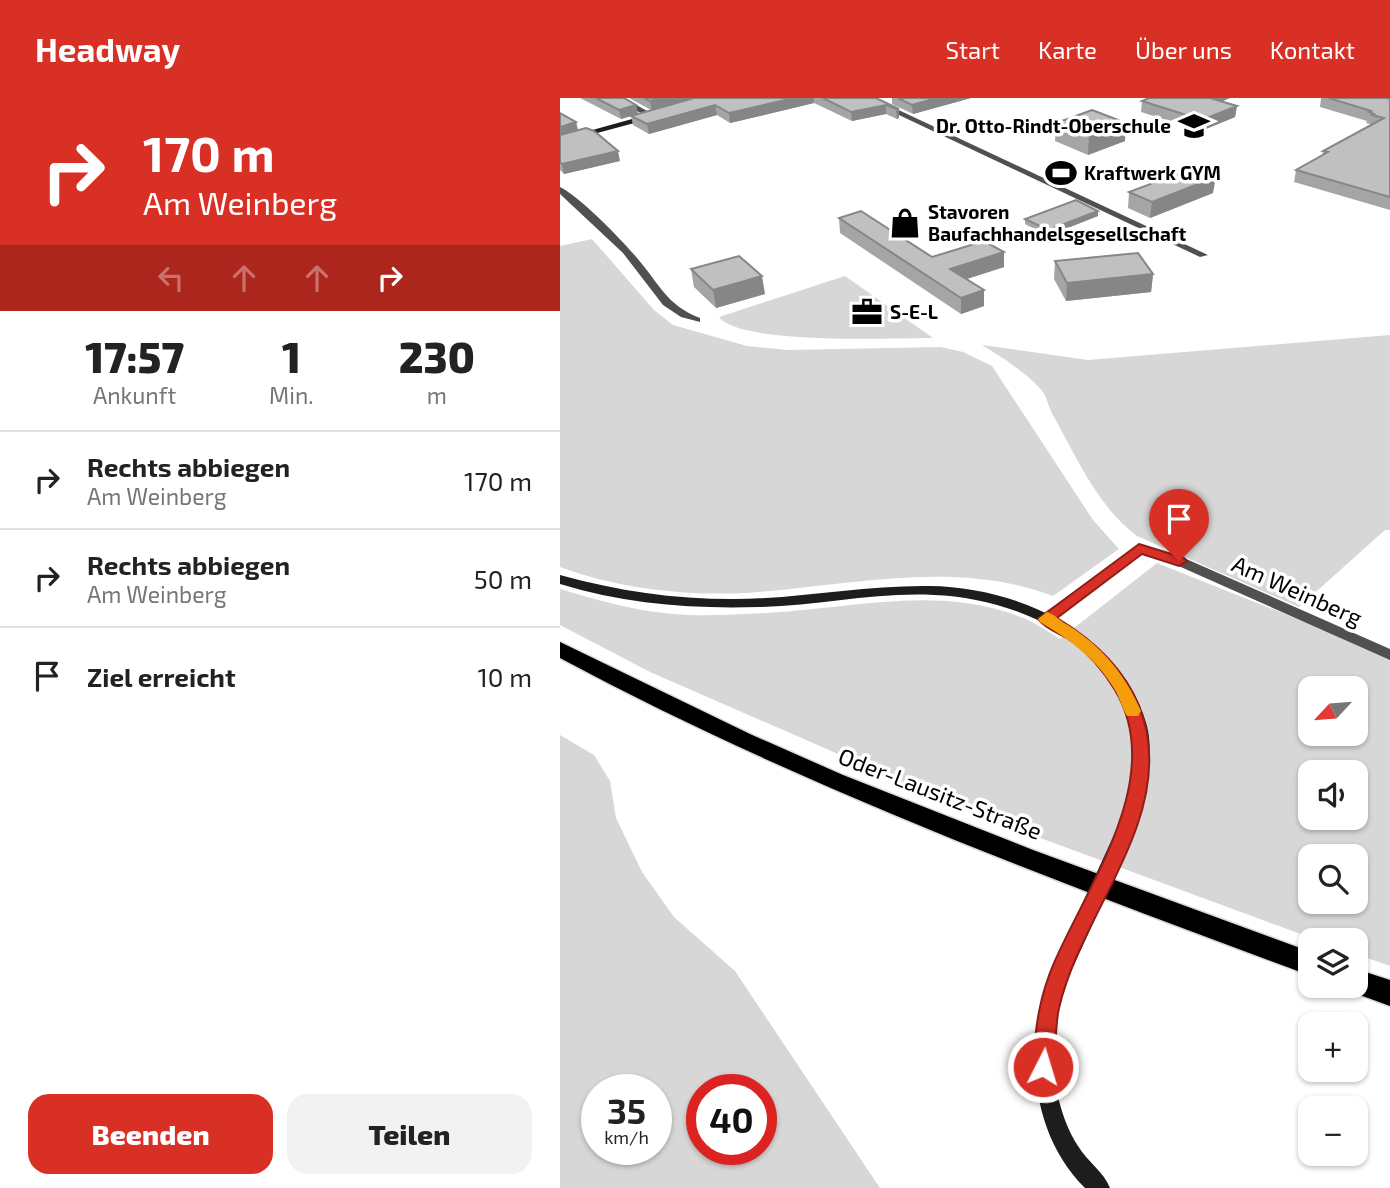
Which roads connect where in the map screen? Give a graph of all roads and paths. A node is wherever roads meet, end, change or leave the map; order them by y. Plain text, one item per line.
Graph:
1 (619, 98) edge
2 (867, 98) edge
3 (889, 101) edge
4 (879, 103) junction
5 (664, 112) edge
6 (652, 116) junction
7 (560, 142) edge
8 (560, 189) edge
9 (1203, 255) dead end
10 (696, 320) dead end
11 (560, 579) edge
12 (1045, 619) junction
13 (560, 649) edge
14 (1390, 655) edge
15 (1298, 959) edge
16 (1368, 985) edge
17 (1390, 993) edge
18 (1100, 1188) edge

1 - 6 street
2 - 4 street
3 - 4 street
4 - 9 street
5 - 6 street
6 - 7 street
8 - 10 street
11 - 12 street
12 - 14 street, Am Weinberg
12 - 18 street, bridge
13 - 15 highway, Oder-Lausitz-Straße
16 - 17 highway

